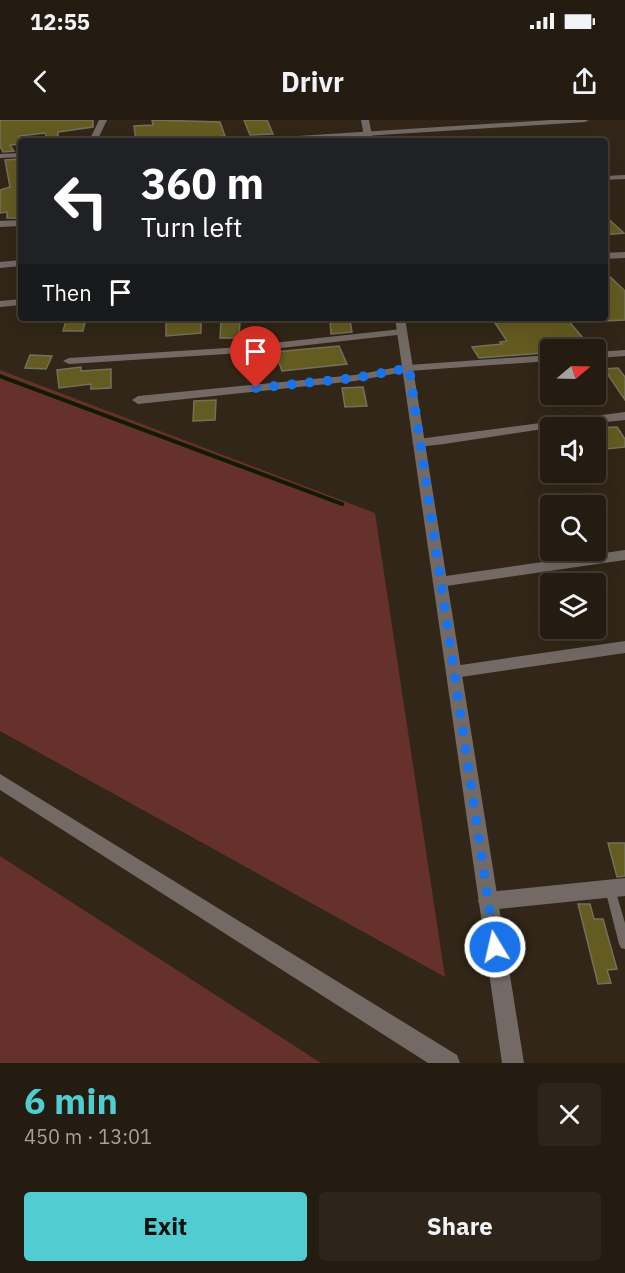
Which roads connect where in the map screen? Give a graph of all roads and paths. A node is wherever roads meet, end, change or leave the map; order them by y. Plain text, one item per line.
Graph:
1 (103, 120) edge
2 (365, 120) edge
3 (585, 120) edge
4 (368, 137) edge
5 (94, 138) edge
6 (338, 138) edge
7 (18, 155) edge
8 (0, 156) edge
9 (625, 177) edge
10 (608, 178) edge
11 (18, 223) edge
12 (0, 224) edge
13 (625, 255) edge
14 (608, 256) edge
15 (18, 263) edge
16 (0, 265) edge
17 (18, 302) edge
18 (0, 304) edge
19 (401, 325) edge
20 (625, 353) edge
21 (606, 354) edge
22 (540, 359) edge
23 (69, 361) dead end
24 (409, 368) junction
25 (138, 399) dead end
26 (625, 416) edge
27 (418, 443) junction
28 (625, 555) edge
29 (440, 582) junction
30 (625, 647) edge
31 (454, 672) junction
32 (0, 781) edge
33 (617, 888) edge
34 (488, 901) junction
35 (625, 944) edge
36 (448, 1063) edge
37 (513, 1063) edge

1 - 5 street
2 - 4 street
3 - 4 street
4 - 6 street
7 - 8 street
9 - 10 street
11 - 12 street
13 - 14 street
15 - 16 street
17 - 18 street
19 - 23 street
19 - 24 street
20 - 21 street
22 - 24 street
24 - 25 street
24 - 27 street
26 - 27 street
27 - 29 street
28 - 29 street
29 - 31 street
30 - 31 street
31 - 34 street
32 - 36 street
33 - 34 street
33 - 35 lane
34 - 37 street

